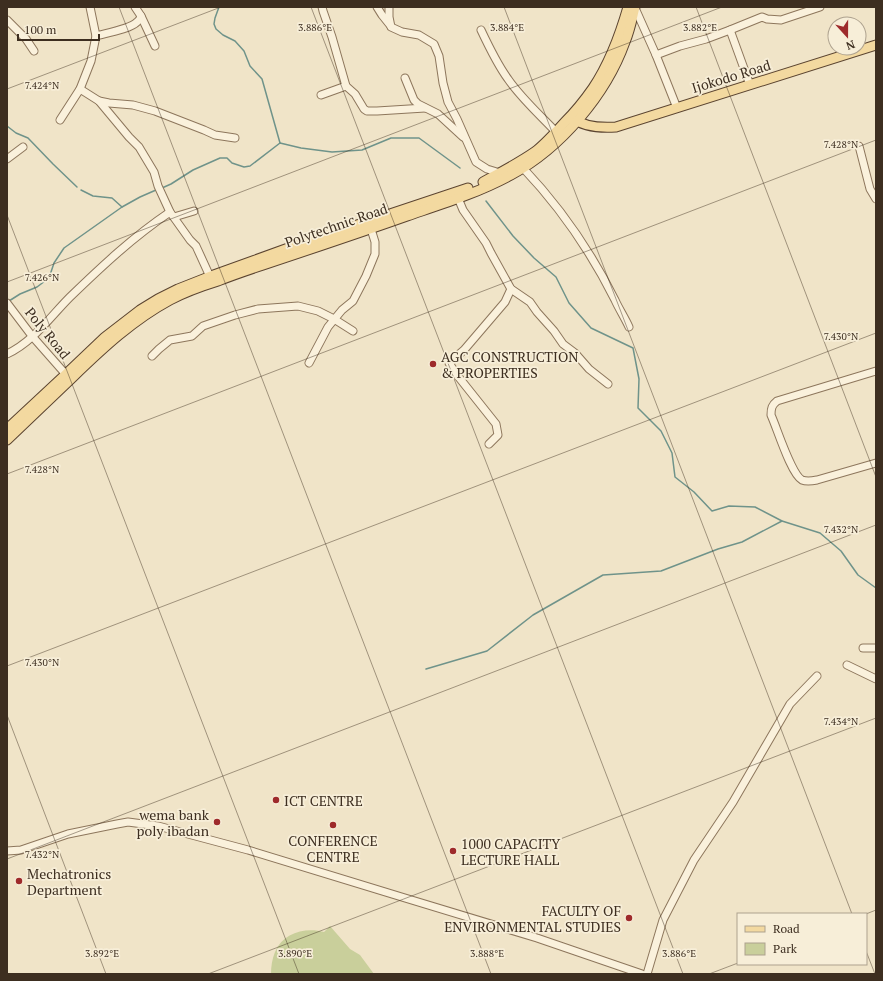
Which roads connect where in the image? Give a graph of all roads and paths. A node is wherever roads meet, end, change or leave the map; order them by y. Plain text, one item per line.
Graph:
1 (90, 7) edge
2 (135, 7) edge
3 (322, 7) edge
4 (377, 7) edge
5 (389, 7) edge
6 (633, 8) edge
7 (816, 8) edge
8 (141, 16) junction
9 (7, 20) edge
10 (391, 27) junction
11 (481, 30) dead end
12 (730, 30) junction
13 (96, 36) junction
14 (876, 45) edge
15 (155, 46) dead end
16 (34, 51) dead end
17 (656, 55) junction
18 (406, 78) dead end
19 (750, 85) junction
20 (346, 86) junction
21 (80, 89) junction
22 (321, 95) dead end
23 (99, 100) junction
24 (425, 108) junction
25 (677, 108) junction
26 (576, 116) junction
27 (60, 120) dead end
28 (556, 132) junction
29 (235, 138) dead end
30 (465, 138) junction
31 (859, 146) dead end
32 (22, 147) dead end
33 (7, 159) edge
34 (523, 168) junction
35 (500, 173) junction
36 (458, 198) junction
37 (876, 199) edge
38 (194, 211) dead end
39 (172, 215) junction
40 (371, 229) junction
41 (212, 279) junction
42 (511, 289) junction
43 (8, 305) edge
44 (334, 319) junction
45 (629, 327) dead end
46 (353, 331) dead end
47 (32, 336) junction
48 (7, 354) edge
49 (152, 356) dead end
50 (309, 364) dead end
51 (876, 371) edge
52 (68, 377) junction
53 (608, 384) dead end
54 (7, 428) edge
55 (7, 440) edge
56 (489, 444) dead end
57 (876, 463) edge
58 (863, 648) dead end
59 (876, 648) edge
60 (847, 665) dead end
61 (817, 676) dead end
62 (876, 679) edge
63 (7, 851) edge
64 (642, 974) edge
65 (647, 974) edge

1 - 13 street
2 - 8 street
3 - 20 street
4 - 10 street
5 - 10 street
6 - 17 street
6 - 26 main road, Polytechnic Road
7 - 12 street
8 - 13 street
8 - 15 street
9 - 16 street
10 - 30 street
11 - 28 street
12 - 17 street
12 - 19 street
13 - 21 street
14 - 19 main road, Ijokodo Road
17 - 25 street
18 - 24 street
19 - 25 main road, Ijokodo Road
20 - 22 street
20 - 24 street
21 - 23 street
21 - 27 street
23 - 29 street
23 - 39 street
24 - 30 street
25 - 26 main road, Ijokodo Road
26 - 28 main road, Polytechnic Road
26 - 34 main road, Polytechnic Road
28 - 35 main road, Polytechnic Road
30 - 35 street
31 - 37 street
32 - 33 street
34 - 36 main road, Polytechnic Road
34 - 45 street
35 - 41 main road, Polytechnic Road
36 - 40 main road, Polytechnic Road
36 - 42 street
38 - 39 street
39 - 41 street
39 - 47 street
40 - 41 main road, Polytechnic Road
40 - 44 street
41 - 52 main road, Polytechnic Road
42 - 53 street
42 - 56 street
43 - 47 street, Poly Road
44 - 46 street
44 - 49 street
44 - 50 street
47 - 48 street
47 - 52 street, Poly Road
51 - 57 street
52 - 54 main road, Polytechnic Road
52 - 55 main road, Polytechnic Road
58 - 59 street
60 - 62 street
61 - 65 street
63 - 64 street

